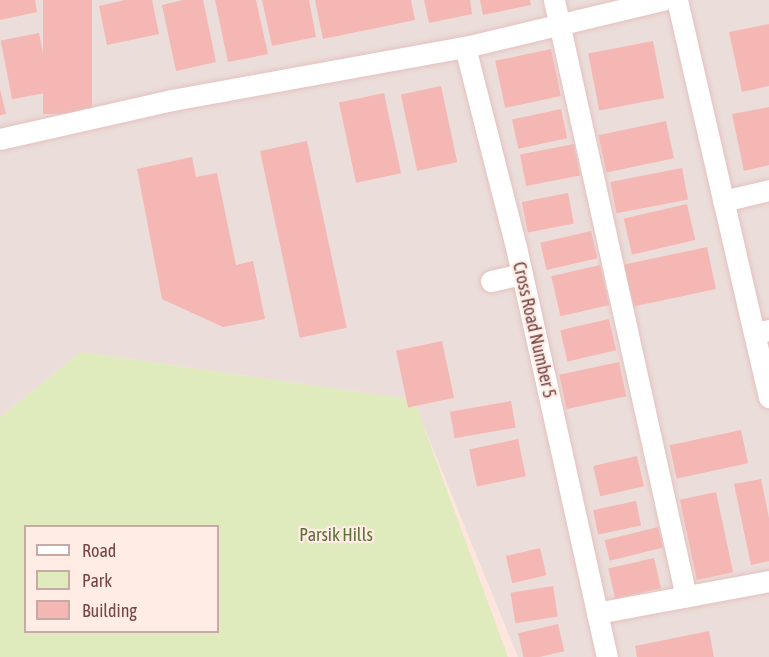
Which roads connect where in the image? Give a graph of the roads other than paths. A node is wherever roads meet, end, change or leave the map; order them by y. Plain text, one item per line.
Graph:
1 (554, 0) edge
2 (663, 0) edge
3 (677, 0) edge
4 (559, 23) junction
5 (465, 47) junction
6 (0, 139) edge
7 (769, 190) edge
8 (723, 201) junction
9 (522, 274) junction
10 (491, 281) dead end
11 (762, 332) edge
12 (769, 398) edge
13 (769, 581) edge
14 (686, 597) junction
15 (597, 614) junction
16 (607, 657) edge

1 - 4 street
2 - 4 street
3 - 8 street
4 - 5 street
4 - 14 street
5 - 6 street
5 - 9 street, Cross Road Number 5
7 - 8 street
8 - 11 street
9 - 10 street
9 - 15 street, Cross Road Number 5
11 - 12 street
13 - 14 street
14 - 15 street
15 - 16 street, Cross Road Number 5

